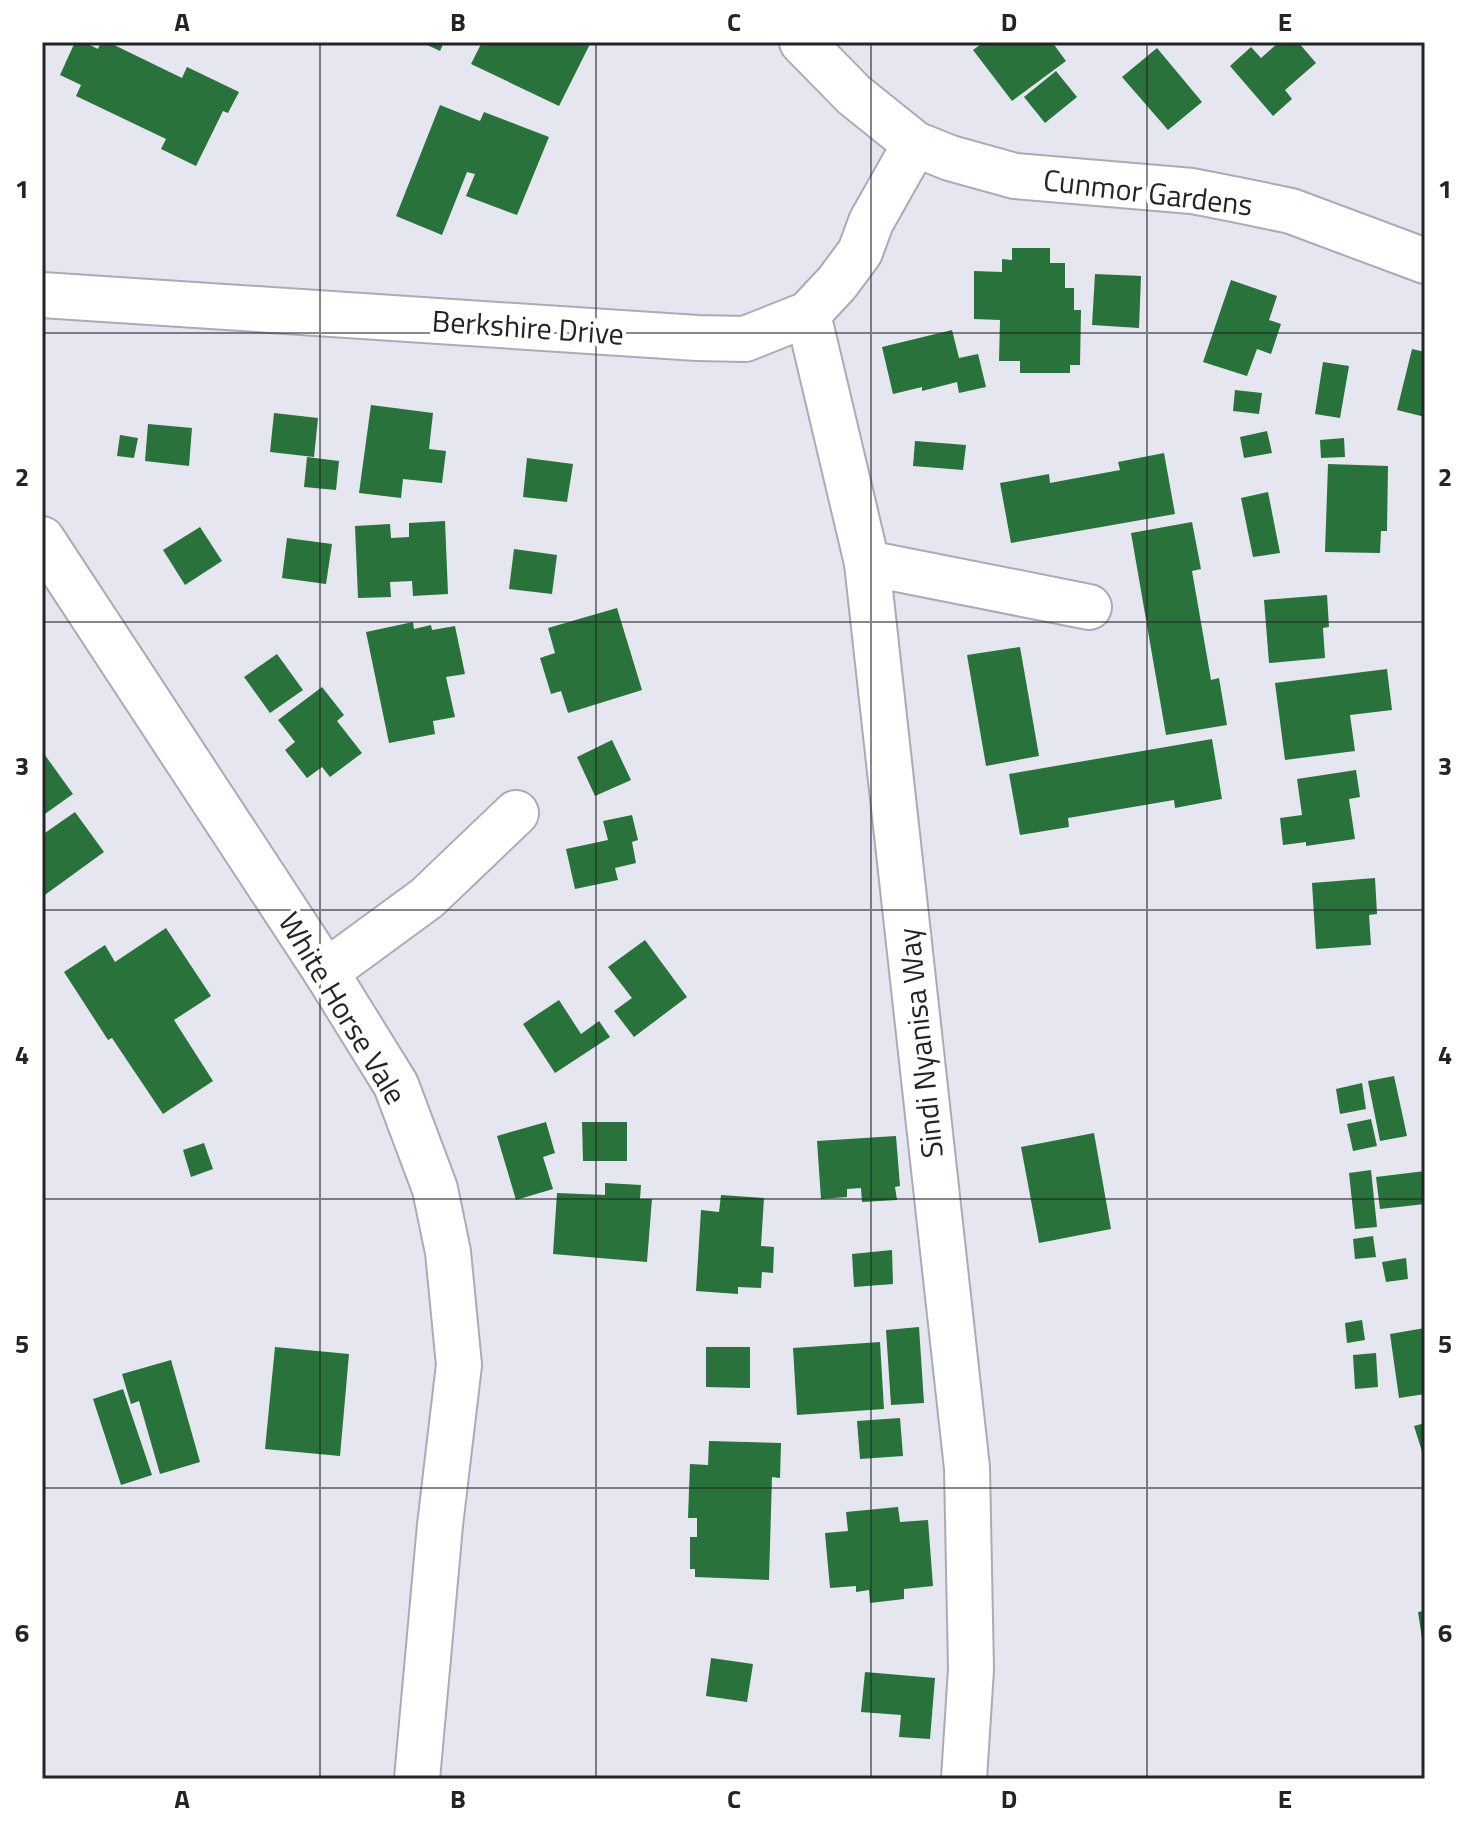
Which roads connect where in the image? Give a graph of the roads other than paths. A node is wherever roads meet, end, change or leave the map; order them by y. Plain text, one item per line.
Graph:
1 (802, 42) edge
2 (915, 144) junction
3 (1425, 261) edge
4 (42, 295) edge
5 (808, 314) junction
6 (42, 539) edge
7 (867, 563) junction
8 (1089, 607) dead end
9 (516, 813) dead end
10 (326, 972) junction
11 (417, 1779) edge
12 (964, 1779) edge

1 - 2 street, Cunmor Gardens
2 - 3 street, Cunmor Gardens
2 - 5 street, Berkshire Drive
4 - 5 street, Berkshire Drive
5 - 7 street, Sindi Nyanisa Way
6 - 10 street, White Horse Vale
7 - 8 street
7 - 12 street, Sindi Nyanisa Way
9 - 10 street
10 - 11 street, White Horse Vale

